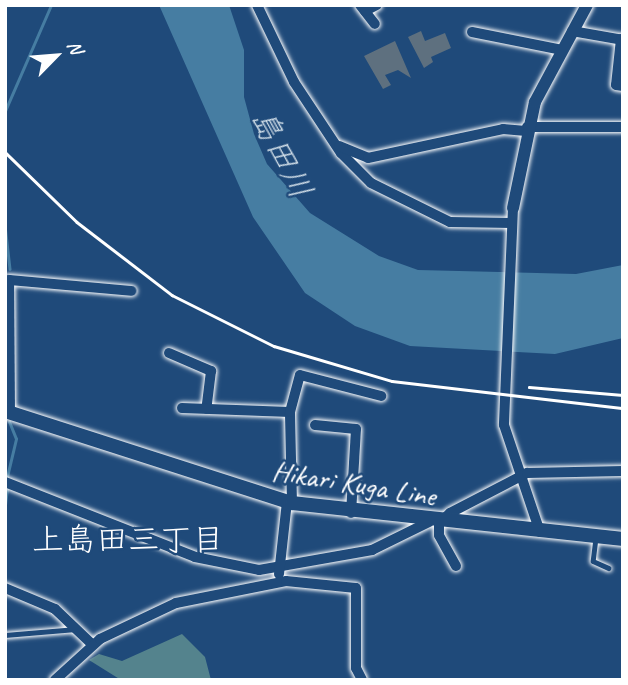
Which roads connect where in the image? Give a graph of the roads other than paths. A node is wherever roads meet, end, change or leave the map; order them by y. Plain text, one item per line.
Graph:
1 (257, 5) edge
2 (377, 5) edge
3 (587, 5) edge
4 (363, 8) edge
5 (375, 24) dead end
6 (572, 31) junction
7 (472, 32) dead end
8 (622, 40) edge
9 (562, 50) junction
10 (623, 86) edge
11 (623, 127) edge
12 (526, 129) junction
13 (339, 146) junction
14 (513, 208) joint
15 (512, 228) junction
16 (7, 280) edge
17 (132, 291) dead end
18 (169, 353) dead end
19 (381, 396) dead end
20 (182, 408) dead end
21 (206, 409) junction
22 (8, 412) edge
23 (290, 412) junction
24 (315, 425) dead end
25 (623, 471) edge
26 (519, 475) junction
27 (7, 482) edge
28 (290, 503) junction
29 (351, 513) junction
30 (434, 523) junction
31 (540, 533) junction
32 (596, 538) junction
33 (623, 539) edge
34 (456, 566) dead end
35 (609, 568) dead end
36 (279, 569) junction
37 (280, 582) junction
38 (5, 587) edge
39 (76, 628) junction
40 (5, 635) edge
41 (93, 645) junction
42 (55, 680) edge
43 (362, 680) edge

1 - 13 street
2 - 4 street
3 - 6 street
4 - 5 street
6 - 8 street
6 - 9 street
7 - 9 street
8 - 10 street
9 - 12 street
11 - 12 street
12 - 13 street
12 - 14 street
13 - 15 street
14 - 15 street
15 - 26 street
16 - 17 street
16 - 22 street
18 - 21 street
19 - 23 street
20 - 21 street
21 - 23 street
22 - 28 main road, Hikari Kuga Line
23 - 28 street
24 - 29 street
25 - 26 street
26 - 30 street
26 - 31 street
27 - 36 street
28 - 29 main road, Hikari Kuga Line
28 - 36 street
29 - 30 main road, Hikari Kuga Line
30 - 31 main road, Hikari Kuga Line
30 - 34 street
30 - 36 street
31 - 32 main road, Hikari Kuga Line
32 - 33 main road, Hikari Kuga Line
32 - 35 lane
36 - 37 street
37 - 41 street
37 - 43 street
38 - 39 street
39 - 40 lane
39 - 41 street
41 - 42 street

